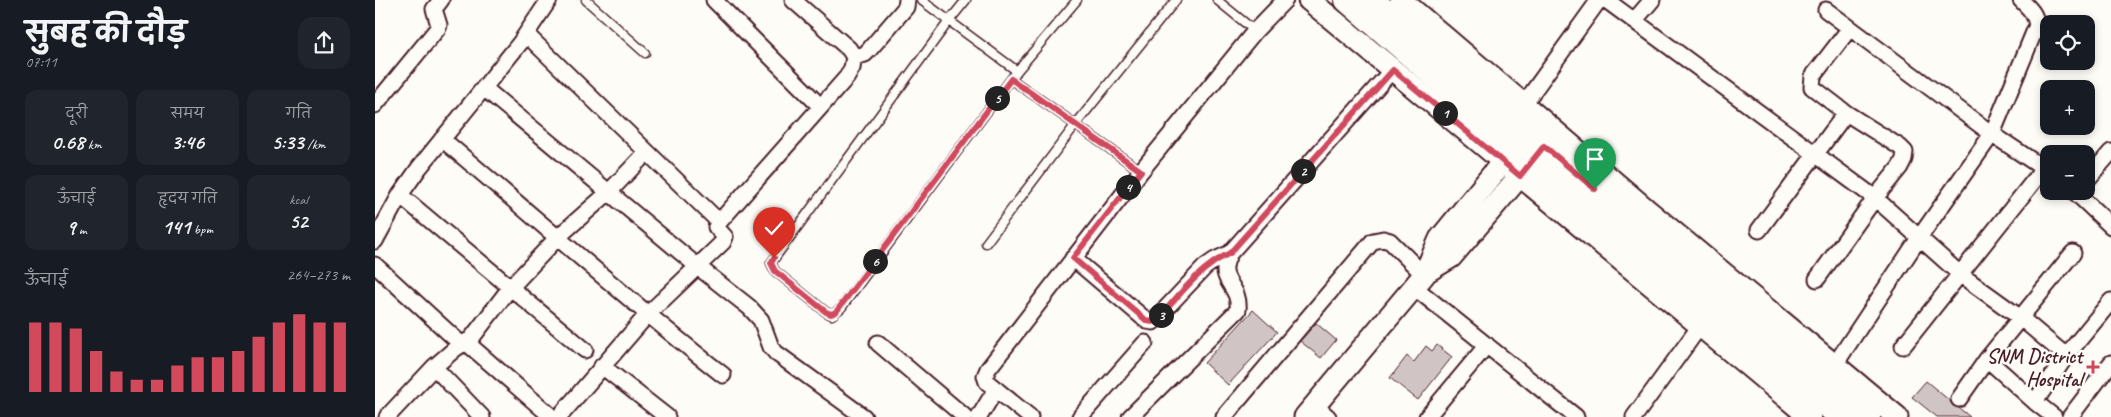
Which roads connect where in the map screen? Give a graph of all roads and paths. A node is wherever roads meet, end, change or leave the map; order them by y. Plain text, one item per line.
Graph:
1 (441, 0) edge
2 (549, 0) edge
3 (586, 0) edge
4 (714, 0) edge
5 (793, 0) edge
6 (907, 0) edge
7 (921, 0) edge
8 (966, 0) edge
9 (1077, 0) edge
10 (1176, 0) edge
11 (1217, 0) edge
12 (1285, 0) edge
13 (1309, 0) edge
14 (1347, 0) edge
15 (1372, 0) edge
16 (1599, 0) edge
17 (1606, 0) edge
18 (1652, 0) edge
19 (2021, 0) edge
20 (1409, 2) edge
21 (1826, 10) dead end
22 (1634, 20) junction
23 (949, 21) junction
24 (1849, 28) junction
25 (1255, 31) junction
26 (527, 34) junction
27 (645, 53) dead end
28 (854, 57) junction
29 (1393, 70) junction
30 (1017, 71) junction
31 (1011, 79) junction
32 (485, 88) junction
33 (1524, 104) junction
34 (375, 105) edge
35 (820, 106) junction
36 (1846, 113) junction
37 (1076, 124) junction
38 (1992, 134) junction
39 (442, 139) junction
40 (1530, 146) junction
41 (647, 152) junction
42 (2111, 152) edge
43 (1815, 155) junction
44 (2040, 166) edge
45 (2095, 170) edge
46 (1141, 171) junction
47 (2040, 177) edge
48 (609, 192) junction
49 (400, 195) junction
50 (1875, 198) junction
51 (2089, 200) edge
52 (721, 220) junction
53 (2111, 226) edge
54 (1759, 230) dead end
55 (558, 237) junction
56 (1919, 238) junction
57 (375, 241) edge
58 (986, 243) dead end
59 (1230, 253) junction
60 (2073, 253) dead end
61 (1073, 258) junction
62 (375, 265) edge
63 (697, 266) junction
64 (1961, 275) junction
65 (1421, 278) junction
66 (1817, 279) dead end
67 (510, 288) junction
68 (2111, 301) edge
69 (647, 315) junction
70 (2021, 319) junction
71 (1700, 326) junction
72 (877, 343) dead end
73 (1145, 343) dead end
74 (464, 344) junction
75 (1487, 345) junction
76 (1903, 346) dead end
77 (585, 350) dead end
78 (2066, 356) junction
79 (1987, 359) junction
80 (2111, 363) edge
81 (602, 366) junction
82 (1834, 366) junction
83 (434, 368) junction
84 (723, 375) dead end
85 (996, 389) junction
86 (1959, 399) dead end
87 (2035, 402) junction
88 (1316, 413) edge
89 (474, 414) edge
90 (387, 417) edge
91 (552, 417) edge
92 (559, 417) edge
93 (667, 417) edge
94 (864, 417) edge
95 (965, 417) edge
96 (979, 417) edge
97 (1030, 417) edge
98 (1080, 417) edge
99 (1130, 417) edge
100 (1225, 417) edge
101 (1427, 417) edge
102 (1575, 417) edge
103 (1634, 417) edge
104 (1810, 417) edge
105 (1841, 417) edge
106 (1868, 417) edge
107 (1897, 417) edge
108 (2054, 417) edge
109 (2070, 417) edge

1 - 34 street
2 - 26 street
3 - 27 lane
4 - 35 street
5 - 28 street
6 - 28 street
7 - 23 lane
8 - 23 lane
9 - 30 lane
10 - 37 lane
11 - 25 lane
12 - 25 street
13 - 29 main road
14 - 40 main road
15 - 40 main road
16 - 33 street
17 - 22 street
18 - 22 street
19 - 38 street
20 - 33 main road
21 - 24 street
22 - 43 street
23 - 30 lane
23 - 31 lane
24 - 36 street
24 - 38 street
25 - 46 street
26 - 32 street
26 - 41 street
28 - 35 street
29 - 40 main road
29 - 59 street
30 - 31 lane
31 - 37 lane
32 - 39 street
32 - 48 street
33 - 40 main road
35 - 52 street
36 - 43 street
36 - 50 street
37 - 46 lane
37 - 58 lane
38 - 44 street
38 - 56 street
39 - 49 street
39 - 55 street
40 - 65 main road
40 - 71 main road
40 - 82 main road
40 - 105 main road
40 - 106 main road
41 - 48 street
41 - 52 street
42 - 45 street
43 - 50 street
43 - 54 street
46 - 61 street
47 - 64 street
48 - 55 street
48 - 63 street
49 - 57 street
49 - 67 street
50 - 56 street
50 - 66 street
51 - 53 street
52 - 63 street
55 - 67 street
55 - 69 street
56 - 64 street
56 - 82 street
59 - 61 street
59 - 99 street
60 - 70 street
61 - 85 street
62 - 74 street
63 - 69 street
63 - 94 street
64 - 70 street
64 - 76 street
65 - 75 street
65 - 88 main road
65 - 100 street
67 - 74 street
67 - 77 street
68 - 78 street
69 - 81 street
69 - 84 street
70 - 78 street
70 - 79 street
71 - 103 street
71 - 104 main road
72 - 95 street
73 - 98 street
74 - 83 street
74 - 91 street
75 - 101 street
75 - 102 street
78 - 87 street
79 - 86 street
79 - 87 street
80 - 109 street
81 - 92 street
81 - 93 street
82 - 107 main road
83 - 89 street
83 - 90 street
85 - 96 street
85 - 97 street
87 - 108 street

